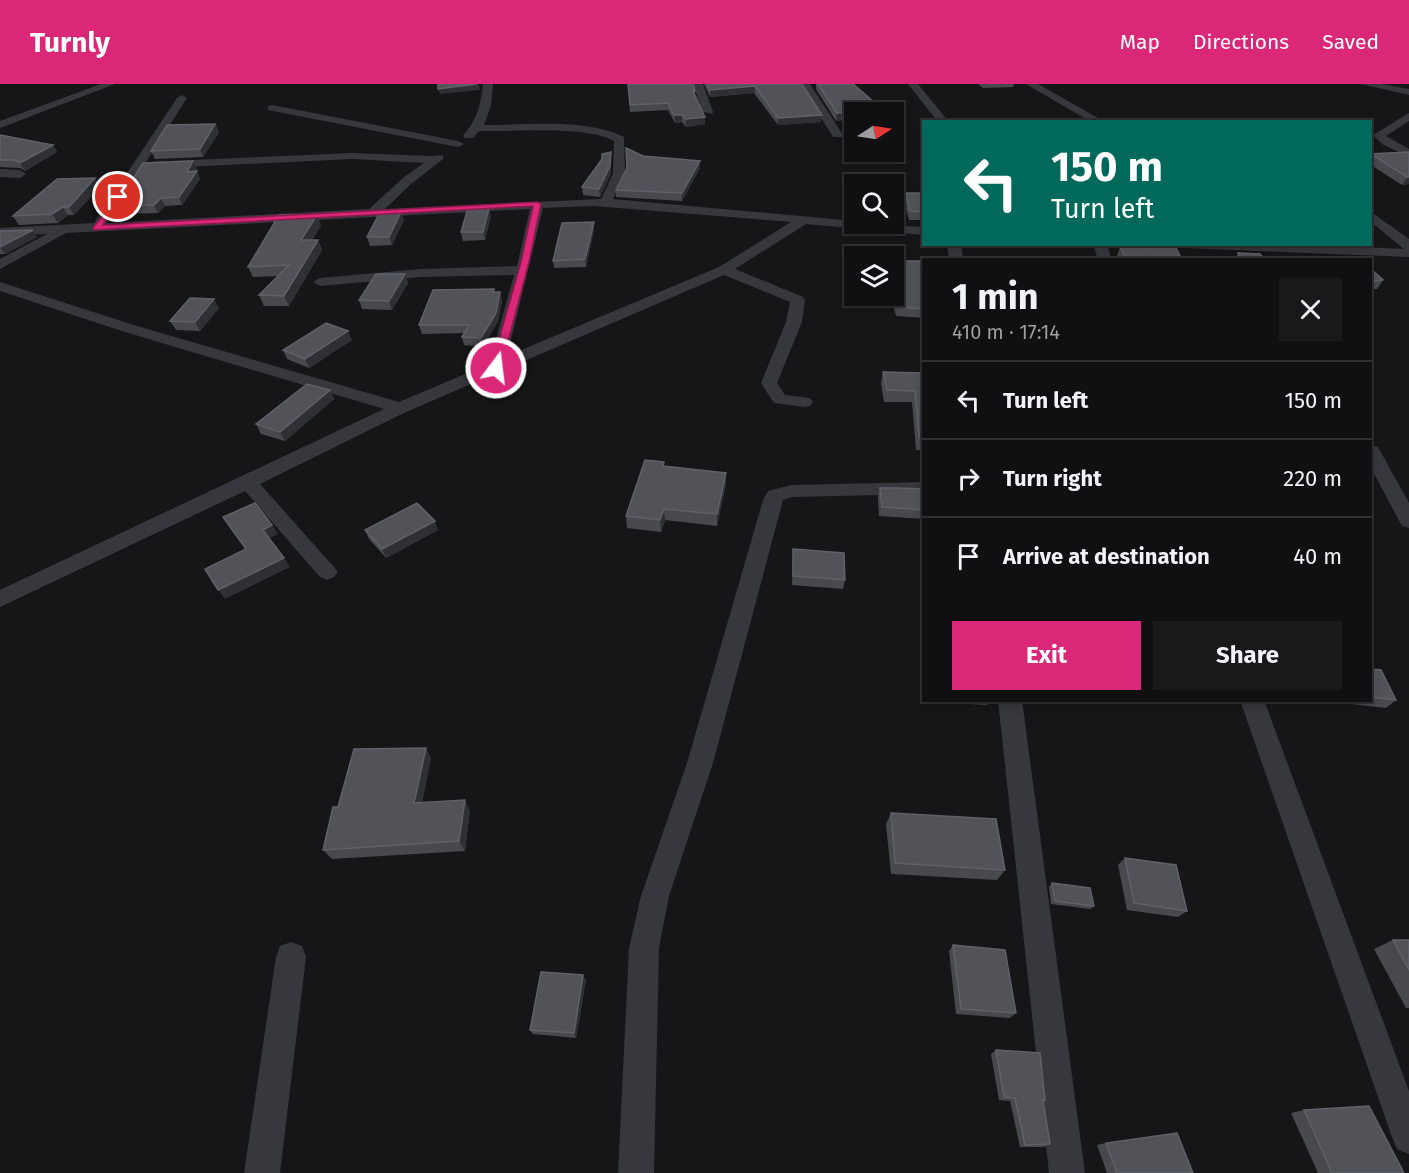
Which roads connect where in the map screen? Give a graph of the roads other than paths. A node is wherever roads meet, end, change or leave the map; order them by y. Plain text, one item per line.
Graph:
1 (110, 84) edge
2 (489, 84) edge
3 (698, 84) edge
4 (805, 84) edge
5 (913, 84) edge
6 (1031, 84) edge
7 (1366, 84) edge
8 (1409, 92) edge
9 (182, 98) dead end
10 (272, 108) dead end
11 (708, 112) dead end
12 (1409, 116) edge
13 (942, 120) edge
14 (1096, 120) edge
15 (0, 125) edge
16 (476, 128) junction
17 (837, 135) dead end
18 (458, 144) junction
19 (1409, 154) edge
20 (436, 160) junction
21 (138, 166) junction
22 (0, 173) edge
23 (20, 174) edge
24 (605, 203) junction
25 (537, 204) junction
26 (374, 212) junction
27 (1372, 217) edge
28 (802, 221) junction
29 (97, 228) junction
30 (64, 230) junction
31 (922, 231) edge
32 (0, 232) edge
33 (1209, 246) edge
34 (1409, 246) edge
35 (1265, 251) edge
36 (1409, 253) edge
37 (0, 265) edge
38 (523, 270) junction
39 (724, 270) junction
40 (320, 282) dead end
41 (0, 286) edge
42 (496, 368) junction
43 (804, 402) dead end
44 (400, 408) junction
45 (1372, 453) edge
46 (248, 482) junction
47 (922, 488) edge
48 (1409, 521) edge
49 (327, 573) dead end
50 (0, 599) edge
51 (1010, 702) edge
52 (1253, 702) edge
53 (291, 957) dead end
54 (1409, 1137) edge
55 (262, 1173) edge
56 (636, 1173) edge
57 (1067, 1173) edge

1 - 15 street
2 - 16 street
3 - 11 street
4 - 17 street
5 - 13 street
6 - 14 street
7 - 8 street
9 - 21 street
10 - 18 street
12 - 19 street
16 - 18 street
16 - 24 street
18 - 20 street
20 - 21 street
20 - 26 street
21 - 29 street
22 - 23 street
24 - 25 street
24 - 28 street
25 - 26 street
25 - 38 street
26 - 29 street
27 - 34 street
28 - 31 street
28 - 39 street
29 - 30 street
30 - 32 street
30 - 37 street
33 - 35 street
35 - 36 street
38 - 40 street
38 - 42 street
39 - 42 street
39 - 43 street
41 - 44 street
42 - 44 street
44 - 46 street
45 - 48 street
46 - 49 street
46 - 50 street
47 - 56 street
51 - 57 street
52 - 54 street
53 - 55 street

